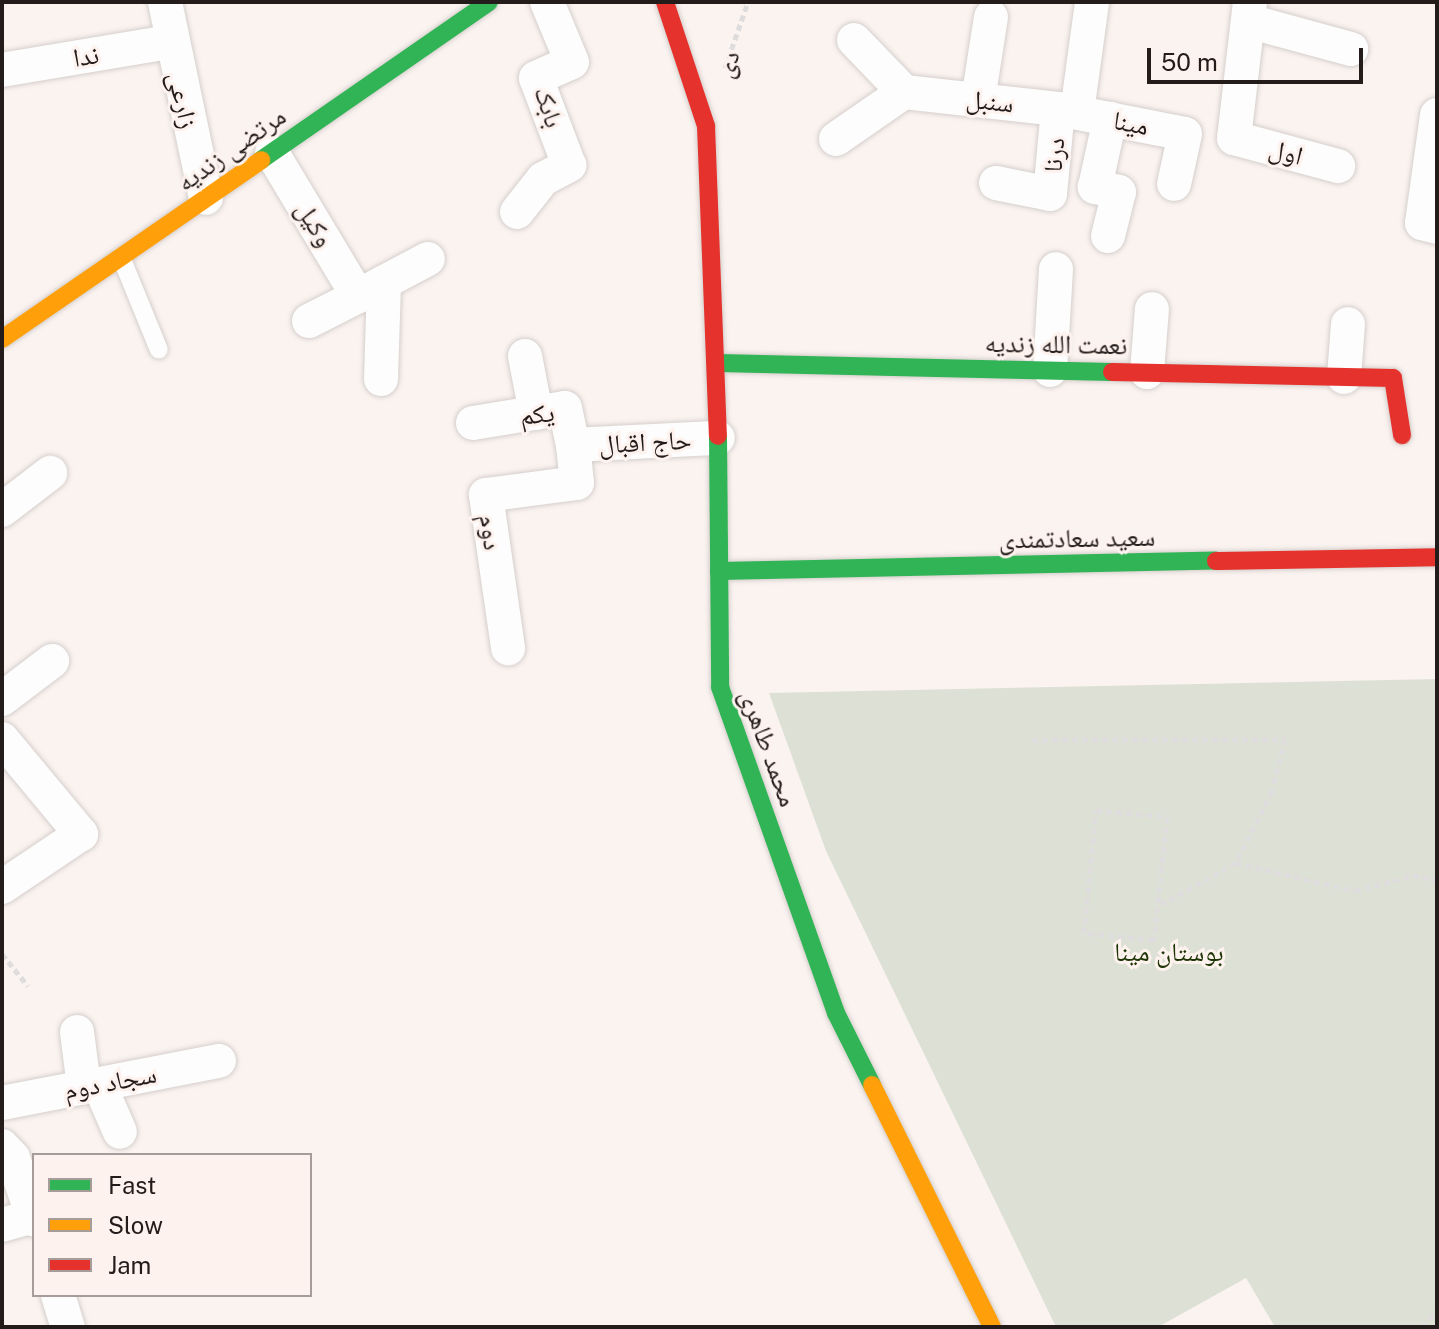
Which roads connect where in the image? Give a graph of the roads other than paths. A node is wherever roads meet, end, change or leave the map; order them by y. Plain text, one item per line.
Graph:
1 (165, 2) edge
2 (489, 2) edge
3 (547, 2) edge
4 (665, 2) edge
5 (1092, 2) edge
6 (1249, 12) edge
7 (991, 17) dead end
8 (854, 40) dead end
9 (169, 42) junction
10 (1351, 49) dead end
11 (2, 70) edge
12 (904, 92) junction
13 (978, 100) junction
14 (1067, 110) junction
15 (1437, 115) edge
16 (1110, 119) junction
17 (836, 139) dead end
18 (272, 153) junction
19 (1338, 166) dead end
20 (996, 183) dead end
21 (1174, 184) dead end
22 (206, 198) junction
23 (517, 212) dead end
24 (1430, 225) edge
25 (1108, 236) dead end
26 (121, 257) junction
27 (428, 259) dead end
28 (1056, 269) dead end
29 (371, 289) junction
30 (1152, 309) dead end
31 (309, 321) dead end
32 (1348, 324) dead end
33 (2, 339) edge
34 (159, 350) dead end
35 (525, 356) dead end
36 (718, 363) junction
37 (1050, 370) junction
38 (1147, 372) junction
39 (1344, 377) junction
40 (381, 379) dead end
41 (536, 413) junction
42 (473, 423) dead end
43 (1402, 435) dead end
44 (718, 438) junction
45 (573, 445) junction
46 (50, 473) dead end
47 (2, 510) edge
48 (1437, 557) edge
49 (719, 571) junction
50 (508, 648) dead end
51 (52, 661) dead end
52 (2, 699) edge
53 (2, 739) edge
54 (2, 887) edge
55 (77, 1032) dead end
56 (219, 1061) dead end
57 (92, 1085) junction
58 (2, 1103) edge
59 (120, 1132) dead end
60 (2, 1146) edge
61 (23, 1220) edge
62 (59, 1297) edge
63 (68, 1327) edge
64 (992, 1327) edge

1 - 9 street, زارعی
2 - 18 street, مرتضی زندیه
3 - 23 street, بابک
4 - 36 street, محمد طاهری
5 - 14 street
6 - 10 street
6 - 19 street, اول
7 - 13 street
8 - 12 street
9 - 11 street, ندا
9 - 22 street, زارعی
12 - 13 street, سنبل
12 - 17 street
13 - 14 street, سنبل
14 - 16 street, مینا
14 - 20 street, درنا
15 - 24 street
16 - 21 street, مینا
16 - 25 street
18 - 22 street, مرتضی زندیه
18 - 29 street, وکیل
22 - 26 street, مرتضی زندیه
26 - 33 street, مرتضی زندیه
26 - 34 lane
27 - 29 street
28 - 37 street
29 - 31 street
29 - 40 street
30 - 38 street
32 - 39 street
35 - 41 street
36 - 37 street, نعمت الله زندیه
36 - 44 street, محمد طاهری
37 - 38 street, نعمت الله زندیه
38 - 39 street, نعمت الله زندیه
39 - 43 street, نعمت الله زندیه
41 - 42 street, یکم
41 - 45 street, یکم
44 - 45 street, حاج اقبال
44 - 49 street, محمد طاهری
45 - 50 street, دوم
46 - 47 street
48 - 49 street, سعید سعادتمندی
49 - 64 street, محمد طاهری
51 - 52 street
53 - 54 street
55 - 57 street
56 - 57 street, سجاد دوم
57 - 58 street, سجاد دوم
57 - 59 street
60 - 61 street
62 - 63 street

